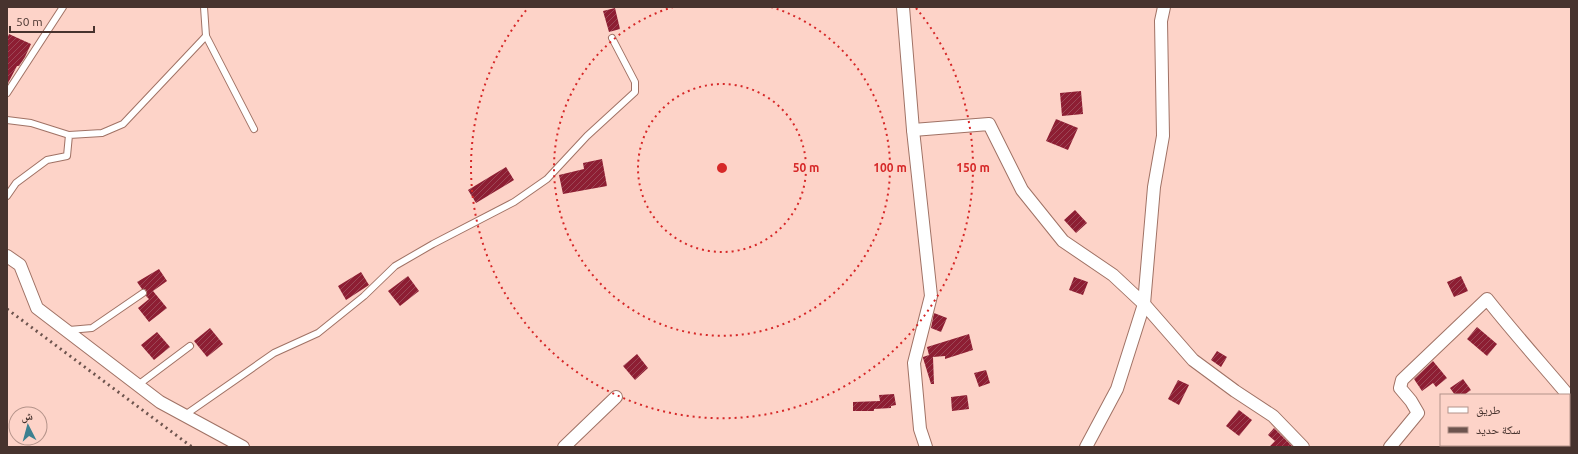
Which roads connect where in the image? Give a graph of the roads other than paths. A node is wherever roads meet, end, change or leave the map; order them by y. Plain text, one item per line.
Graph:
1 (63, 7) edge
2 (204, 7) edge
3 (903, 7) edge
4 (1164, 7) edge
5 (206, 36) junction
6 (612, 38) dead end
7 (7, 93) edge
8 (7, 120) edge
9 (254, 129) dead end
10 (913, 130) junction
11 (70, 135) junction
12 (7, 196) edge
13 (7, 256) edge
14 (143, 293) dead end
15 (1144, 304) junction
16 (67, 331) junction
17 (190, 346) dead end
18 (138, 385) junction
19 (1566, 394) edge
20 (616, 397) dead end
21 (185, 415) junction
22 (920, 429) junction
23 (243, 447) edge
24 (564, 447) edge
25 (920, 447) edge
26 (926, 447) edge
27 (1086, 447) edge
28 (1303, 447) edge
29 (1390, 447) edge

1 - 7 lane
2 - 5 lane
3 - 10 street
4 - 15 street
5 - 9 lane
5 - 11 lane
6 - 21 lane
8 - 11 lane
10 - 15 street
10 - 22 street
11 - 12 lane
13 - 16 street
14 - 16 lane
15 - 27 street
15 - 28 street
16 - 18 street
17 - 18 lane
18 - 21 street
19 - 29 street
20 - 24 street
21 - 23 street
22 - 25 street
22 - 26 street

